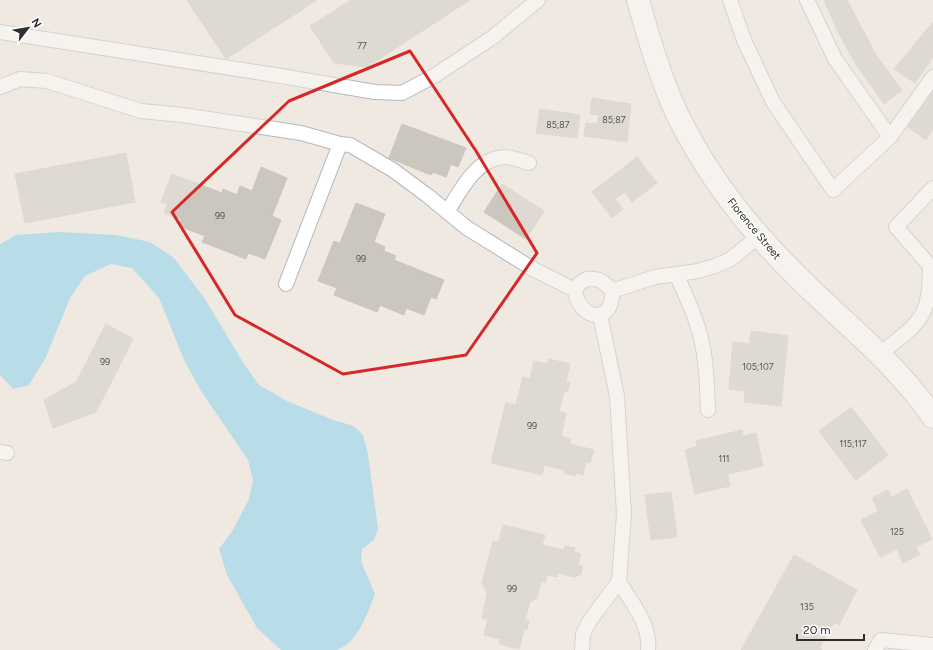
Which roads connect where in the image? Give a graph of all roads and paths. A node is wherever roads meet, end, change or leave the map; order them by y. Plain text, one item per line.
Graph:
1 (538, 0) edge
2 (638, 0) edge
3 (730, 0) edge
4 (807, 0) edge
5 (0, 32) edge
6 (933, 77) edge
7 (0, 87) edge
8 (890, 137) junction
9 (340, 144) junction
10 (529, 163) dead end
11 (933, 188) edge
12 (447, 212) junction
13 (759, 236) junction
14 (932, 264) edge
15 (676, 274) junction
16 (286, 284) dead end
17 (575, 290) junction
18 (612, 291) junction
19 (600, 314) junction
20 (880, 354) junction
21 (708, 410) dead end
22 (933, 416) edge
23 (619, 581) junction
24 (933, 645) edge
25 (582, 650) edge
26 (648, 650) edge
27 (875, 650) edge

1 - 5 lane
2 - 13 street, Florence Street
3 - 8 lane
4 - 8 lane
6 - 8 lane
7 - 9 lane
9 - 12 lane
9 - 16 lane
10 - 12 lane
11 - 14 lane
12 - 17 lane
13 - 15 lane
13 - 20 street, Florence Street
14 - 20 lane
15 - 18 lane
15 - 21 lane
17 - 18 lane
17 - 19 lane
18 - 19 lane
19 - 23 lane
20 - 22 street, Florence Street
23 - 25 lane
23 - 26 lane
24 - 27 lane

